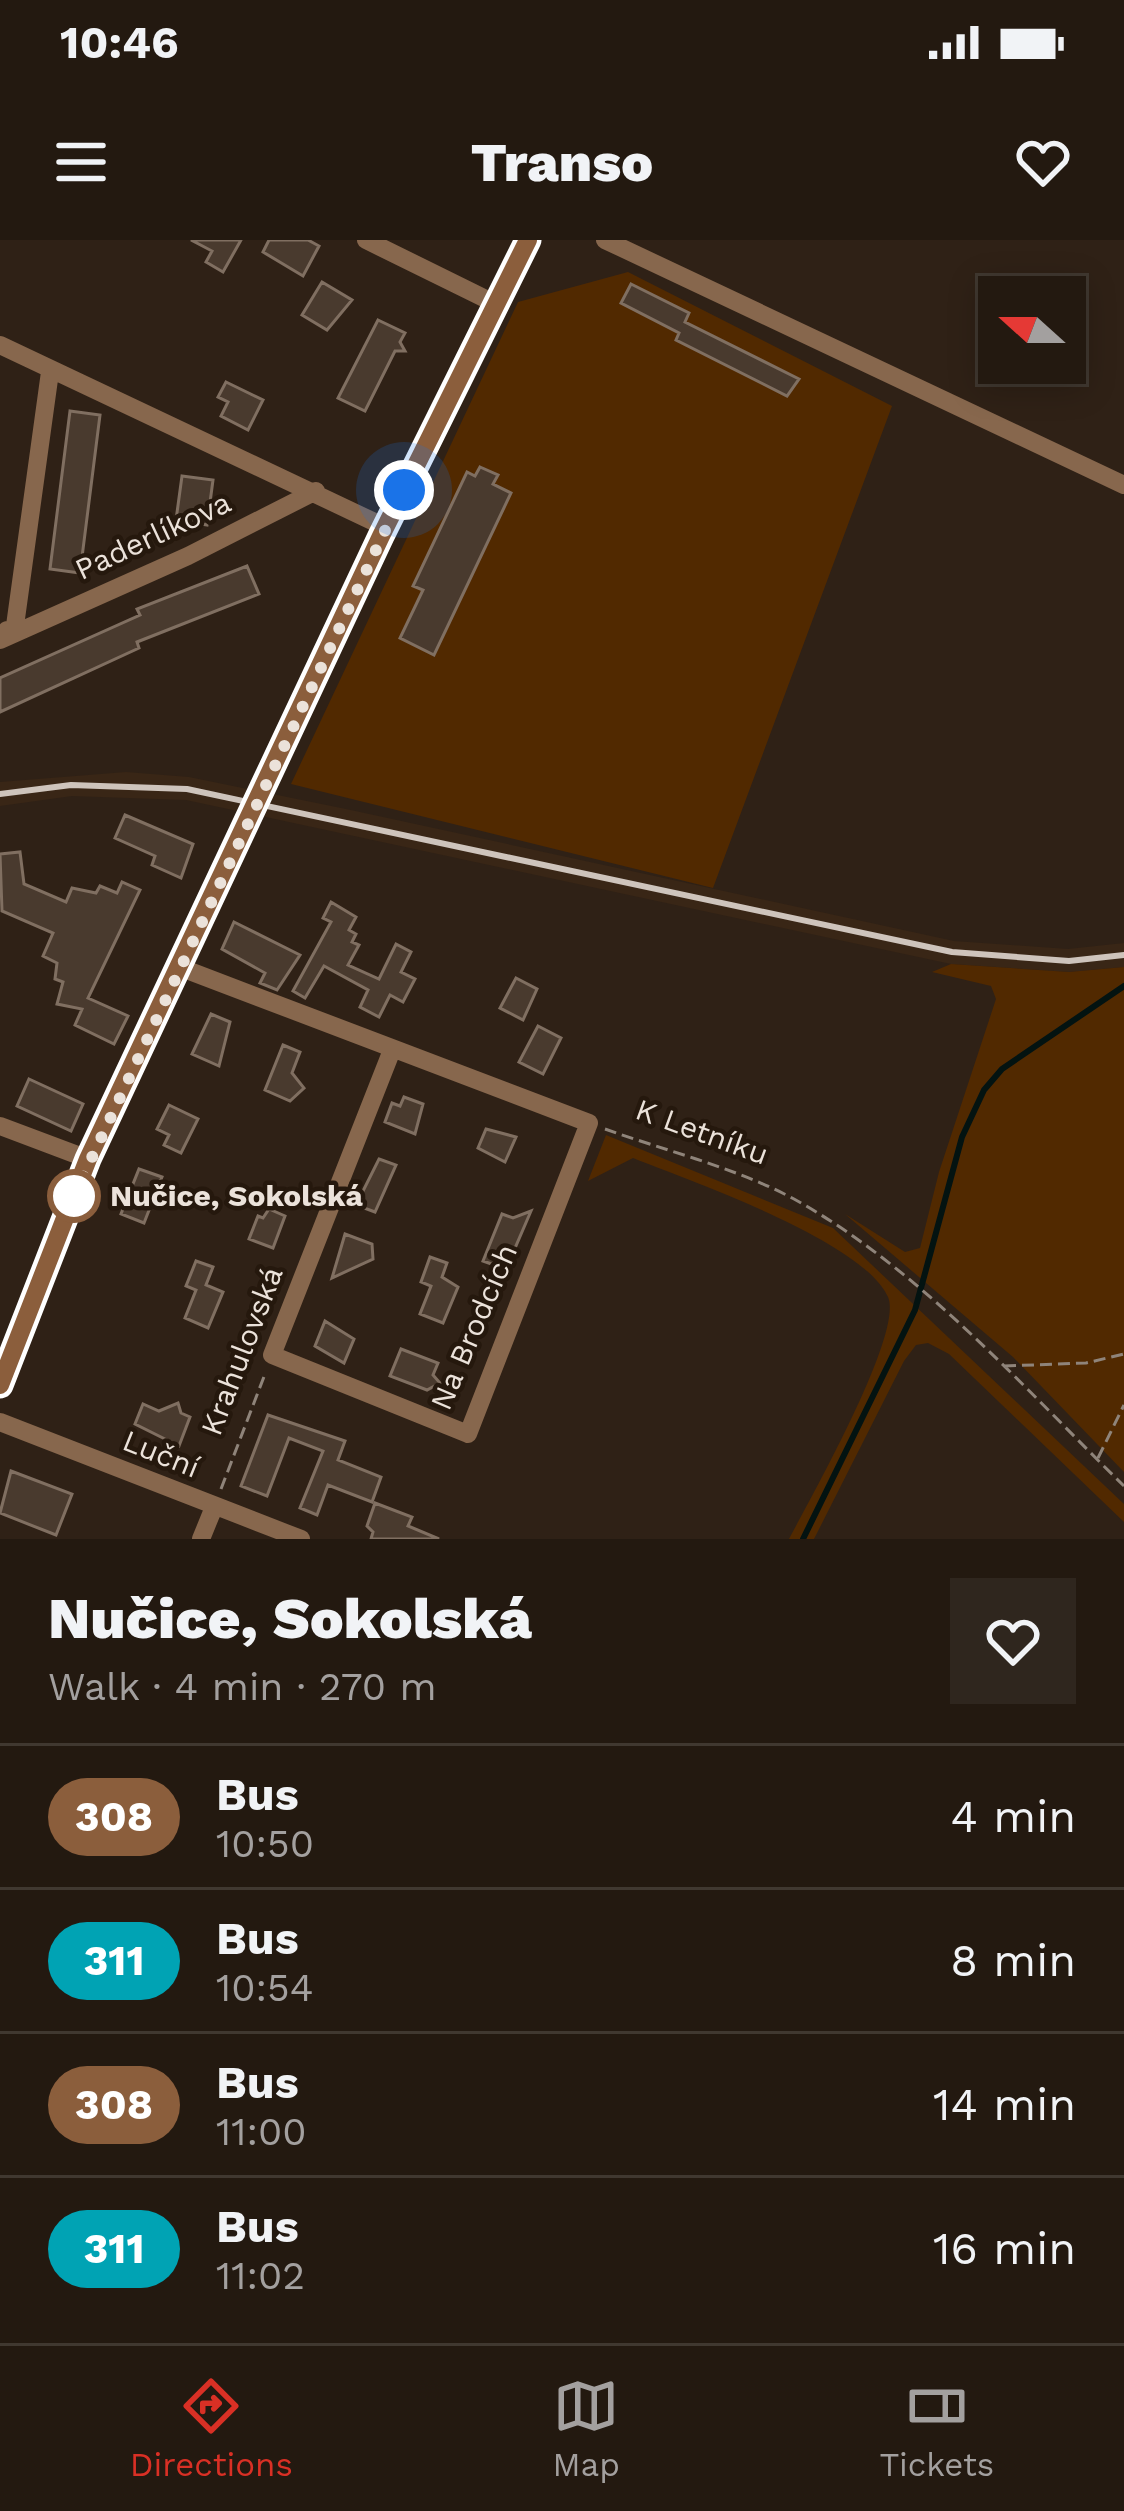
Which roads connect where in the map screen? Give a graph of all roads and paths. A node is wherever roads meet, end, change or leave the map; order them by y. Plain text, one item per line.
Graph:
1 (366, 240) edge
2 (528, 240) edge
3 (605, 240) edge
4 (496, 304) junction
5 (0, 345) edge
6 (50, 372) junction
7 (1124, 485) edge
8 (316, 491) junction
9 (385, 527) junction
10 (5, 633) edge
11 (179, 967) junction
12 (392, 1050) junction
13 (589, 1123) junction
14 (0, 1126) edge
15 (88, 1159) junction
16 (1124, 1354) edge
17 (272, 1355) junction
18 (1002, 1366) junction
19 (0, 1385) edge
20 (1124, 1405) edge
21 (0, 1422) edge
22 (1097, 1460) junction
23 (1124, 1486) edge
24 (214, 1507) junction
25 (201, 1539) edge
26 (301, 1539) edge

1 - 4 street
2 - 4 street
3 - 7 street
4 - 9 street
5 - 6 street, Paderlíkova
6 - 8 street, Paderlíkova
6 - 10 street, Paderlíkova
8 - 9 street, Paderlíkova
8 - 10 street, Paderlíkova
9 - 11 street
11 - 12 street, K Letníku
11 - 15 street
12 - 13 street, K Letníku
12 - 17 street, Krahulovská
13 - 17 street, Na Brodcích
13 - 18 path, K Letníku
14 - 15 street
15 - 19 street
16 - 18 path
17 - 24 path, Krahulovská
18 - 22 path, K Letníku
20 - 22 path
21 - 24 street, Luční
22 - 23 path, K Letníku
24 - 25 street
24 - 26 street, Luční

